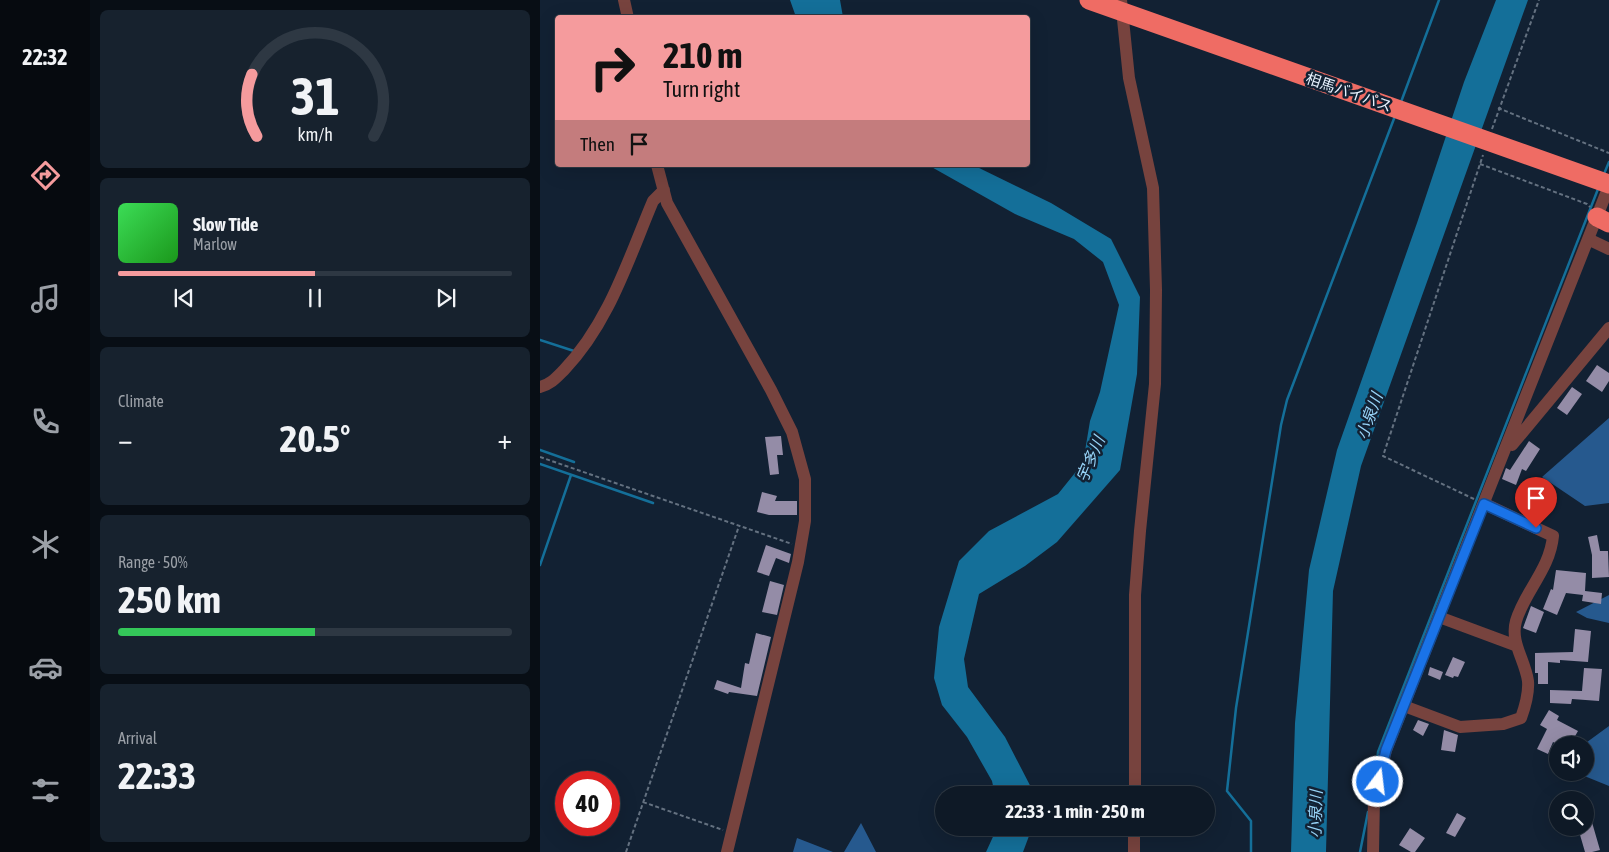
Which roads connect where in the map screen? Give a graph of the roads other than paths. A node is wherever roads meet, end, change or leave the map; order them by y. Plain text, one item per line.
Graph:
1 (624, 0) edge
2 (1089, 0) edge
3 (1121, 0) edge
4 (627, 15) edge
5 (658, 167) edge
6 (1609, 185) edge
7 (664, 190) junction
8 (1603, 220) edge
9 (1588, 240) junction
10 (1609, 249) edge
11 (1609, 328) edge
12 (540, 387) edge
13 (1504, 455) junction
14 (1484, 504) junction
15 (1439, 617) junction
16 (1517, 646) junction
17 (1404, 706) junction
18 (1134, 786) edge
19 (1134, 836) edge
20 (727, 852) edge
21 (1134, 852) edge
22 (1373, 852) edge

1 - 4 street
2 - 6 highway, 相馬バイパス, bridge
3 - 18 street
5 - 7 street
6 - 8 street
7 - 12 street
7 - 20 street
8 - 9 street
9 - 10 street
9 - 13 street
11 - 13 street
13 - 14 street
14 - 15 street
14 - 16 street
15 - 16 street
15 - 17 street
16 - 17 street
17 - 22 street
19 - 21 street

